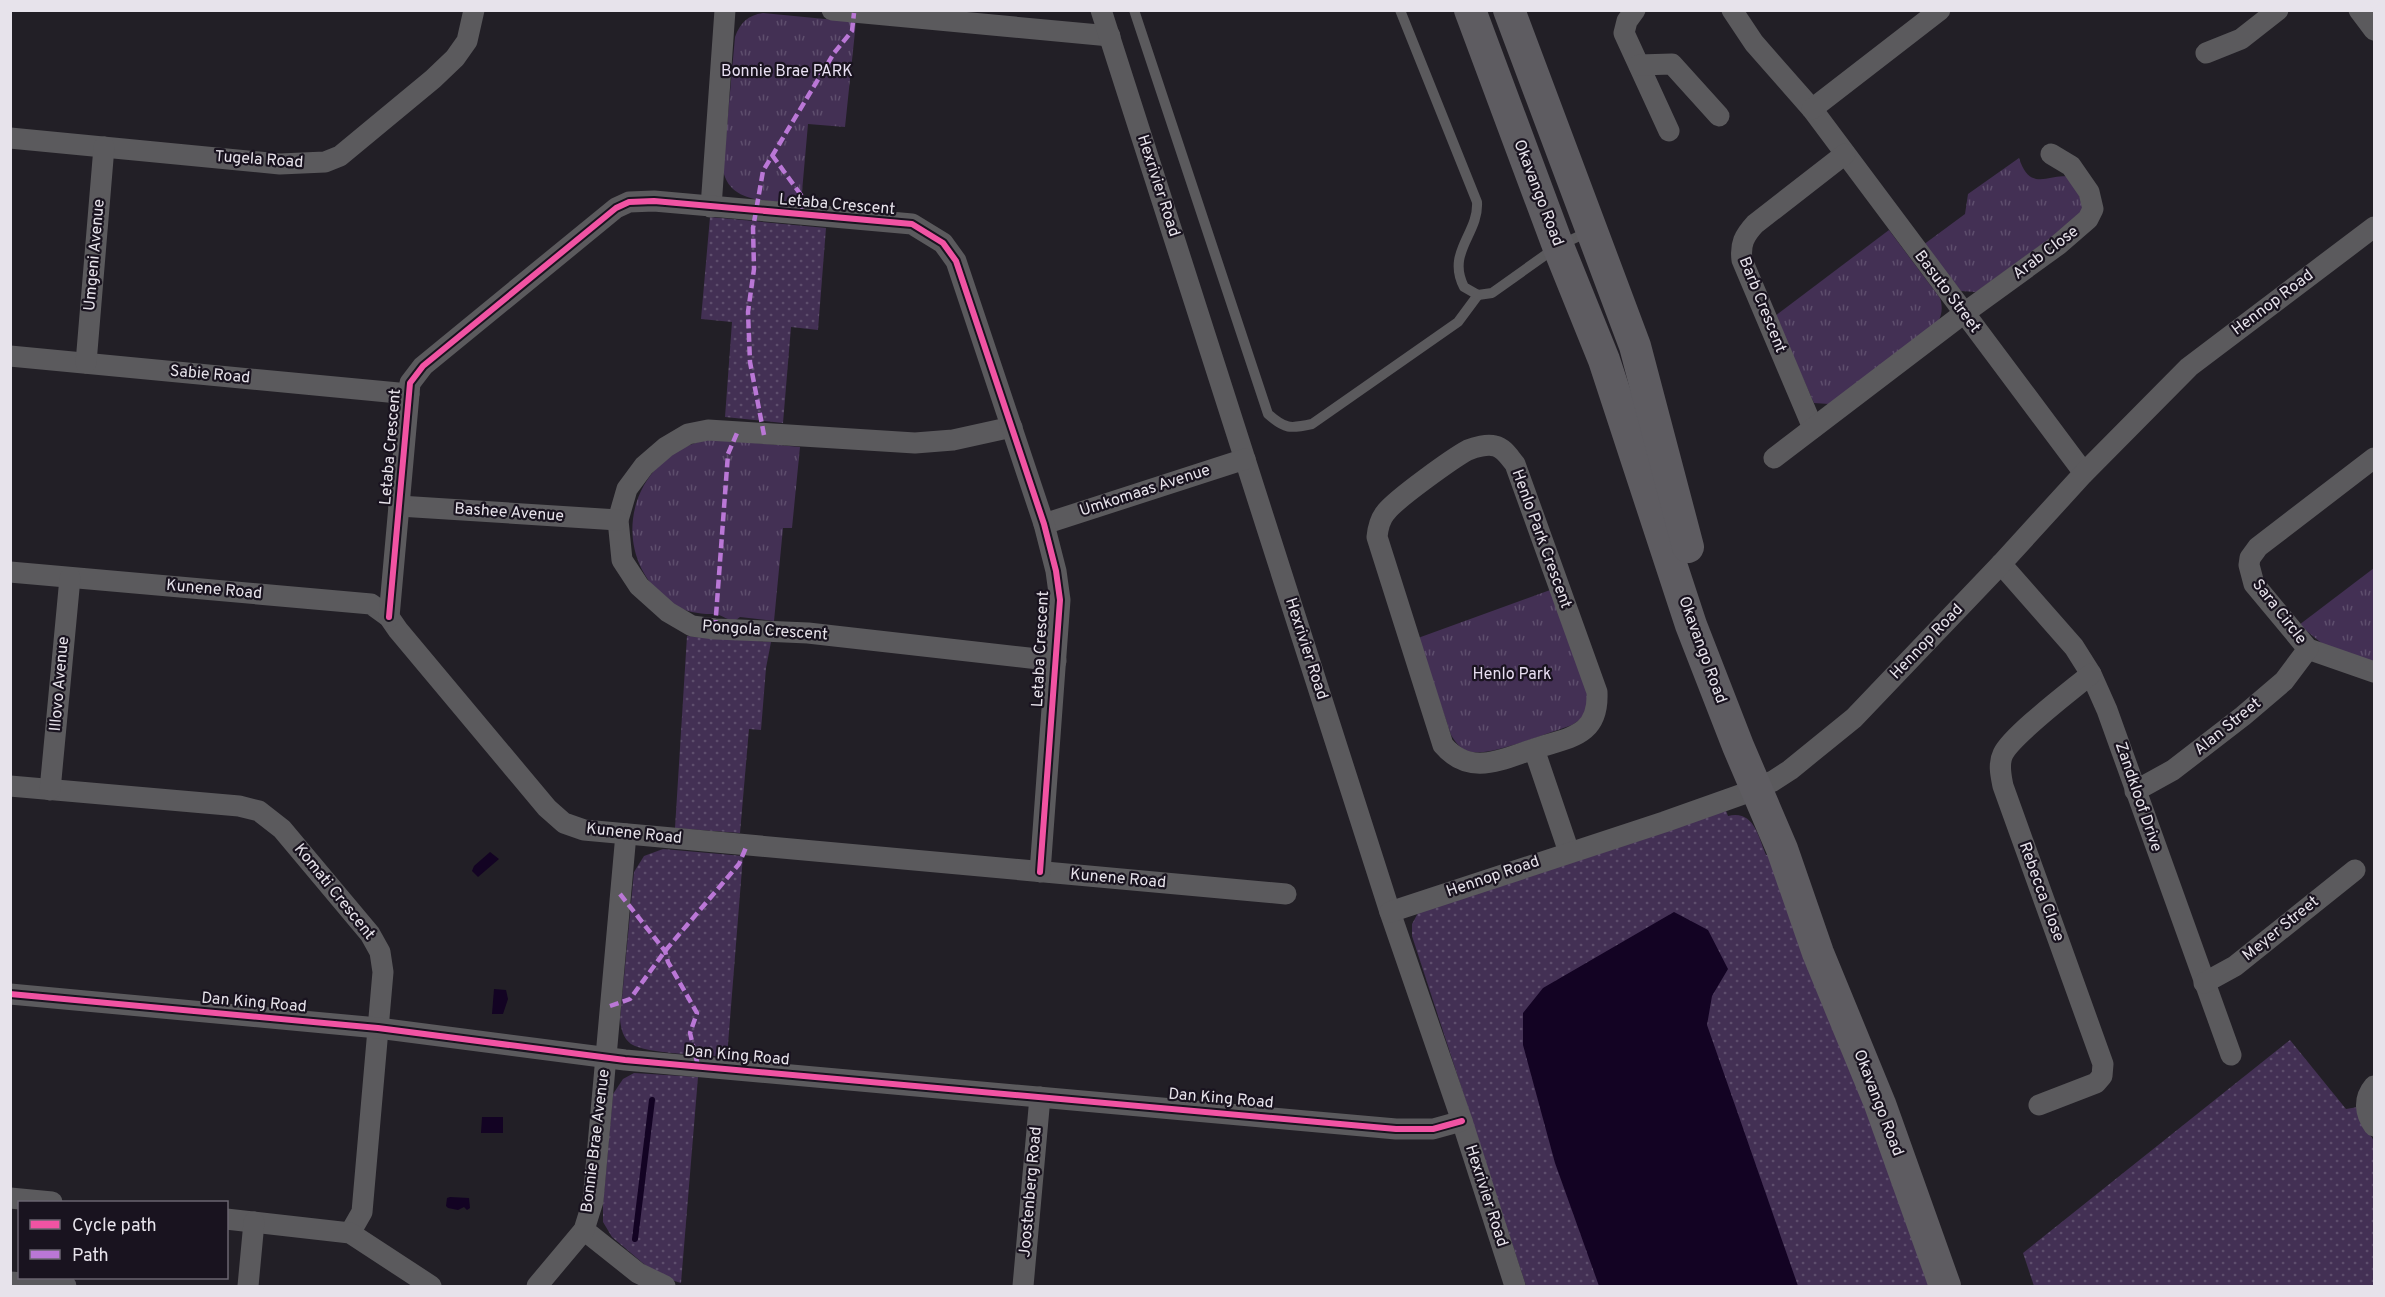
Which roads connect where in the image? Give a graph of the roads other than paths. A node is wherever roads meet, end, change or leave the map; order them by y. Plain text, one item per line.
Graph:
1 (474, 10) edge
2 (725, 10) edge
3 (832, 10) edge
4 (1101, 10) edge
5 (1134, 10) edge
6 (1400, 10) edge
7 (1470, 10) edge
8 (1509, 10) edge
9 (1635, 10) edge
10 (1732, 10) edge
11 (1940, 10) edge
12 (2278, 10) edge
13 (1110, 36) junction
14 (2206, 53) dead end
15 (1639, 65) junction
16 (1812, 109) junction
17 (1719, 116) dead end
18 (1669, 131) dead end
19 (10, 138) edge
20 (104, 147) junction
21 (1845, 154) junction
22 (2051, 154) dead end
23 (711, 207) junction
24 (2374, 227) edge
25 (1591, 230) junction
26 (1558, 246) junction
27 (1478, 295) junction
28 (1963, 314) junction
29 (10, 356) edge
30 (86, 363) junction
31 (408, 394) junction
32 (1012, 426) junction
33 (1813, 428) junction
34 (1774, 458) dead end
35 (2374, 458) edge
36 (1245, 459) junction
37 (2084, 473) junction
38 (399, 506) junction
39 (618, 520) junction
40 (1044, 524) junction
41 (2001, 564) junction
42 (10, 572) edge
43 (70, 578) junction
44 (389, 616) junction
45 (2308, 649) junction
46 (1056, 661) junction
47 (2374, 672) edge
48 (2091, 674) junction
49 (1534, 749) junction
50 (1765, 784) junction
51 (10, 786) edge
52 (50, 790) junction
53 (2135, 791) junction
54 (626, 834) junction
55 (1569, 852) junction
56 (2355, 870) dead end
57 (1040, 872) junction
58 (1286, 894) dead end
59 (1390, 912) junction
60 (2204, 983) junction
61 (10, 994) edge
62 (378, 1028) junction
63 (2230, 1055) dead end
64 (606, 1057) junction
65 (2374, 1086) edge
66 (1040, 1097) junction
67 (2039, 1105) dead end
68 (1462, 1121) junction
69 (2374, 1126) edge
70 (10, 1198) edge
71 (35, 1201) edge
72 (228, 1219) edge
73 (254, 1222) junction
74 (584, 1230) junction
75 (350, 1233) junction
76 (10, 1282) edge
77 (66, 1287) edge
78 (248, 1287) edge
79 (430, 1287) edge
80 (537, 1287) edge
81 (665, 1287) edge
82 (1023, 1287) edge
83 (1515, 1287) edge
84 (1945, 1287) edge
85 (1956, 1287) edge

1 - 20 street, Tugela Road
2 - 23 street
3 - 13 street
4 - 13 street, Hexrivier Road
5 - 27 lane
6 - 27 lane
7 - 26 main road, Okavango Road
8 - 25 main road, Okavango Road
9 - 15 street
10 - 16 street, Basuto Street
11 - 16 street
12 - 14 street
13 - 36 street, Hexrivier Road
15 - 17 street
15 - 18 street
16 - 21 street, Basuto Street
19 - 20 street, Tugela Road
20 - 30 street, Umgeni Avenue
21 - 28 street, Basuto Street
21 - 33 street, Barb Crescent
22 - 28 street, Arab Close
23 - 31 street, Letaba Crescent
23 - 32 street, Letaba Crescent
24 - 37 street, Hennop Road
25 - 26 lane
25 - 50 main road, Okavango Road
26 - 27 lane
26 - 50 main road, Okavango Road
28 - 33 street
28 - 37 street, Basuto Street
29 - 30 street, Sabie Road
30 - 31 street, Sabie Road
31 - 38 street, Letaba Crescent
32 - 39 street, Pongola Crescent
32 - 40 street, Letaba Crescent
33 - 34 street
35 - 45 street, Sara Circle
36 - 40 street, Umkomaas Avenue
36 - 59 street, Hexrivier Road
37 - 41 street, Hennop Road
38 - 39 street, Bashee Avenue
38 - 44 street, Letaba Crescent
39 - 46 street, Pongola Crescent
40 - 46 street, Letaba Crescent
41 - 48 street, Zandkloof Drive
41 - 50 street, Hennop Road
42 - 43 street, Kunene Road
43 - 44 street, Kunene Road
43 - 52 street, Illovo Avenue
44 - 54 street, Kunene Road
45 - 47 street, Sara Circle
45 - 53 street, Alan Street
46 - 57 street, Letaba Crescent
48 - 53 street, Zandkloof Drive
48 - 67 street, Rebecca Close
49 - 49 street, Henlo Park Crescent
49 - 55 street
50 - 55 street, Hennop Road
50 - 84 main road, Okavango Road
50 - 85 main road, Okavango Road
51 - 52 street, Komati Crescent
52 - 62 street, Komati Crescent
53 - 60 street, Zandkloof Drive
54 - 57 street, Kunene Road
54 - 64 street, Bonnie Brae Avenue
55 - 59 street, Hennop Road
56 - 60 street, Meyer Street
57 - 58 street, Kunene Road
59 - 68 street, Hexrivier Road
60 - 63 street, Zandkloof Drive
61 - 62 street, Dan King Road
62 - 64 street, Dan King Road
62 - 75 street, Komati Crescent
64 - 66 street, Dan King Road
64 - 74 street, Bonnie Brae Avenue
65 - 69 street
66 - 68 street, Dan King Road
66 - 82 street, Joostenberg Road
68 - 83 street, Hexrivier Road
70 - 71 street
72 - 73 street
73 - 75 street
73 - 78 street
74 - 80 street, Bonnie Brae Avenue
74 - 81 street
75 - 79 street
76 - 77 street

